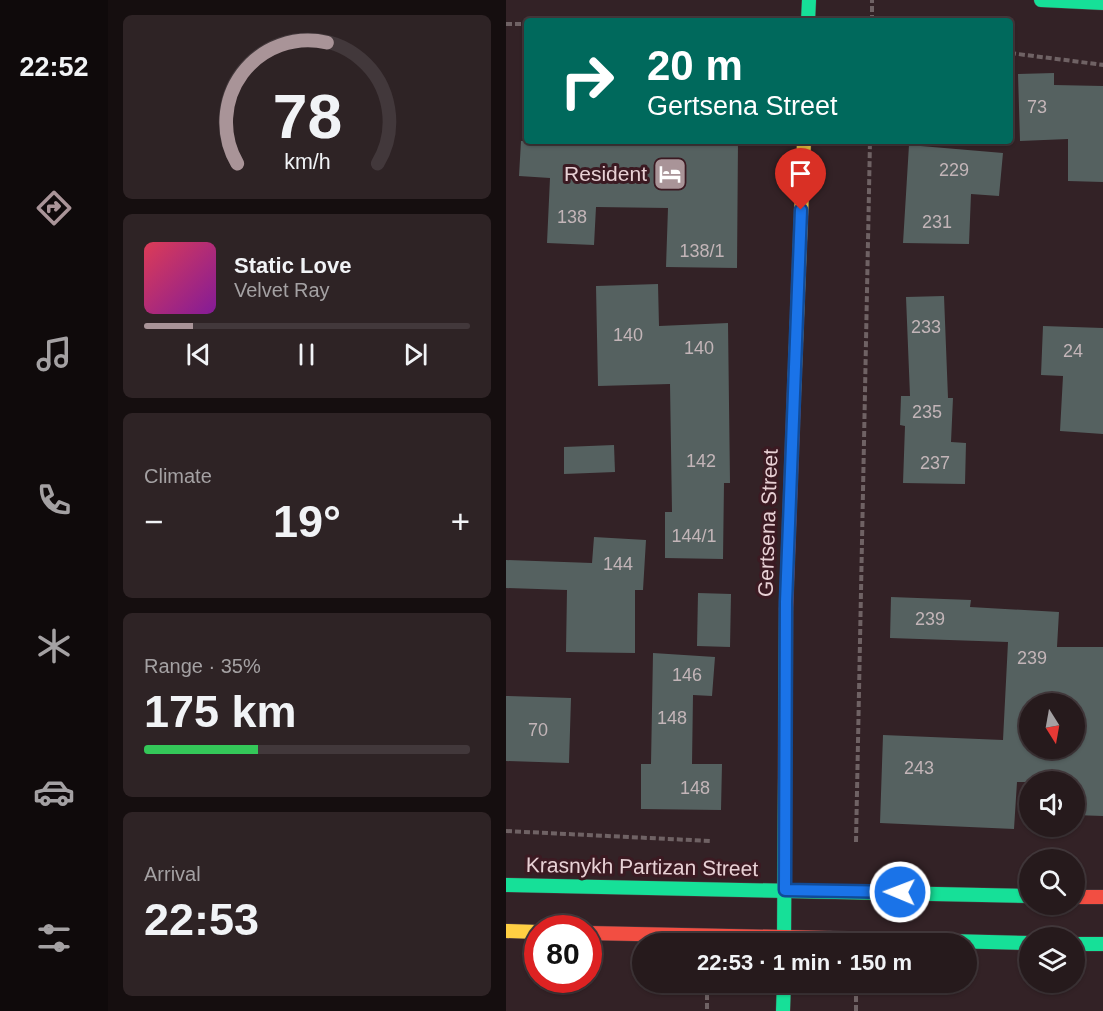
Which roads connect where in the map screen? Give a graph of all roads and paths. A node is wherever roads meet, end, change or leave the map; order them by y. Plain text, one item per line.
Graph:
1 (809, 0) edge
2 (872, 0) edge
3 (1041, 0) edge
4 (1103, 3) edge
5 (808, 18) edge
6 (872, 18) edge
7 (506, 24) edge
8 (524, 24) edge
9 (1013, 53) edge
10 (1103, 65) edge
11 (804, 144) edge
12 (870, 144) edge
13 (506, 831) edge
14 (710, 842) dead end
15 (856, 842) dead end
16 (506, 885) edge
17 (785, 890) junction
18 (1019, 896) edge
19 (1085, 897) edge
20 (1103, 897) edge
21 (506, 931) edge
22 (524, 932) edge
23 (784, 933) edge
24 (602, 934) edge
25 (632, 935) edge
26 (977, 943) edge
27 (1019, 943) edge
28 (1085, 944) edge
29 (1103, 944) edge
30 (707, 993) edge
31 (784, 993) edge
32 (856, 993) edge
33 (707, 1011) edge
34 (783, 1011) edge
35 (856, 1011) edge

1 - 5 main road
2 - 6 path
3 - 4 main road
7 - 8 path
9 - 10 path
11 - 17 main road, Gertsena Street
12 - 15 path
13 - 14 path
16 - 17 main road, Krasnykh Partizan Street
17 - 18 main road, Krasnykh Partizan Street
17 - 23 main road, Gertsena Street
19 - 20 main road
21 - 22 main road
24 - 25 main road
26 - 27 main road
28 - 29 main road
30 - 33 path
31 - 34 main road
32 - 35 path

